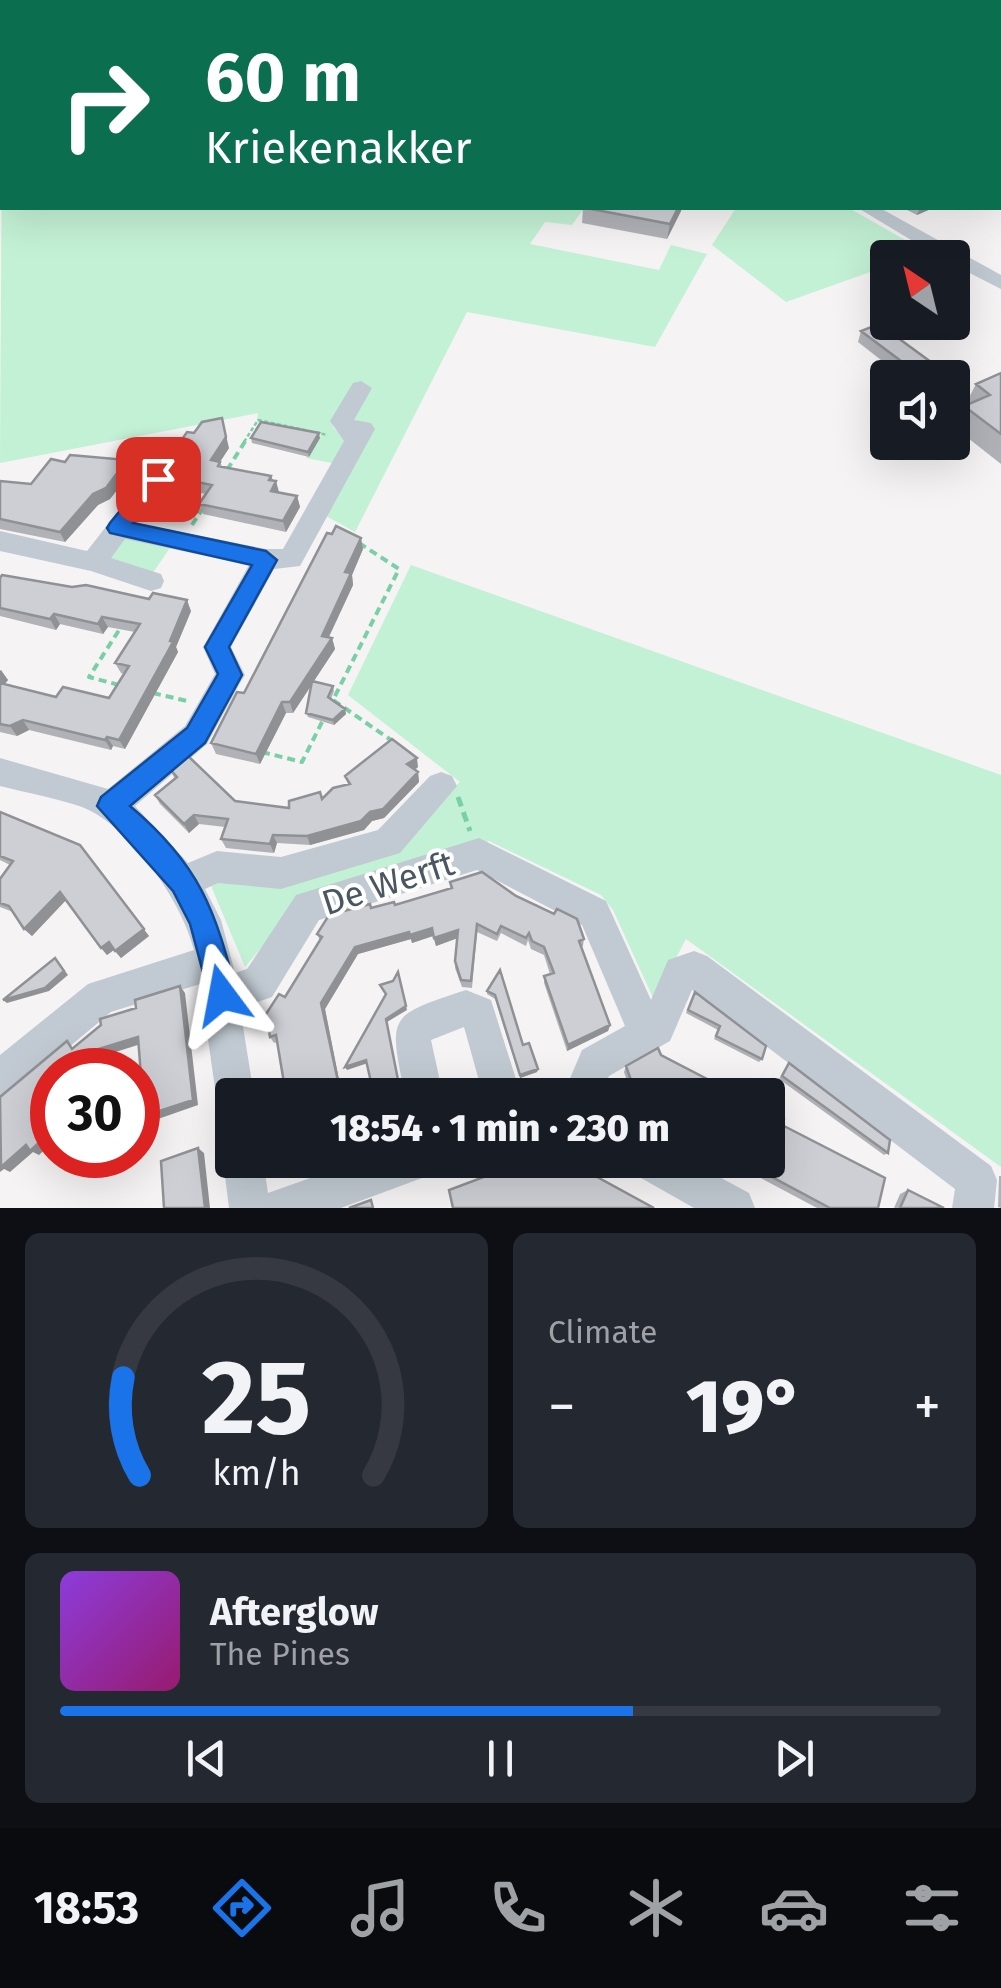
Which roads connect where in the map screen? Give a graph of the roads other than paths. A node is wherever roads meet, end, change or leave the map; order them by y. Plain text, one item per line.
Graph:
1 (870, 210) edge
2 (1001, 283) edge
3 (361, 388) dead end
4 (158, 479) dead end
5 (118, 528) junction
6 (0, 541) edge
7 (266, 560) junction
8 (93, 562) junction
9 (150, 580) road end
10 (0, 772) edge
11 (448, 789) road end
12 (111, 806) junction
13 (183, 882) junction
14 (218, 978) junction
15 (647, 1034) junction
16 (0, 1078) edge
17 (233, 1078) edge
18 (420, 1078) edge
19 (497, 1078) edge
20 (588, 1078) edge
21 (246, 1178) edge
22 (368, 1178) edge
23 (676, 1178) edge
24 (716, 1204) edge
25 (250, 1208) edge
26 (284, 1208) edge
27 (973, 1208) edge

1 - 2 street
3 - 7 street
4 - 5 street
5 - 7 street
5 - 8 street
6 - 8 street
7 - 12 street
8 - 9 street
10 - 12 street
11 - 13 street, De Werft
12 - 13 street
13 - 14 street
14 - 15 street, De Werft
14 - 16 street, De Werft
14 - 17 street
15 - 20 street
15 - 27 street
18 - 19 street
21 - 25 street
22 - 26 street
23 - 24 street

